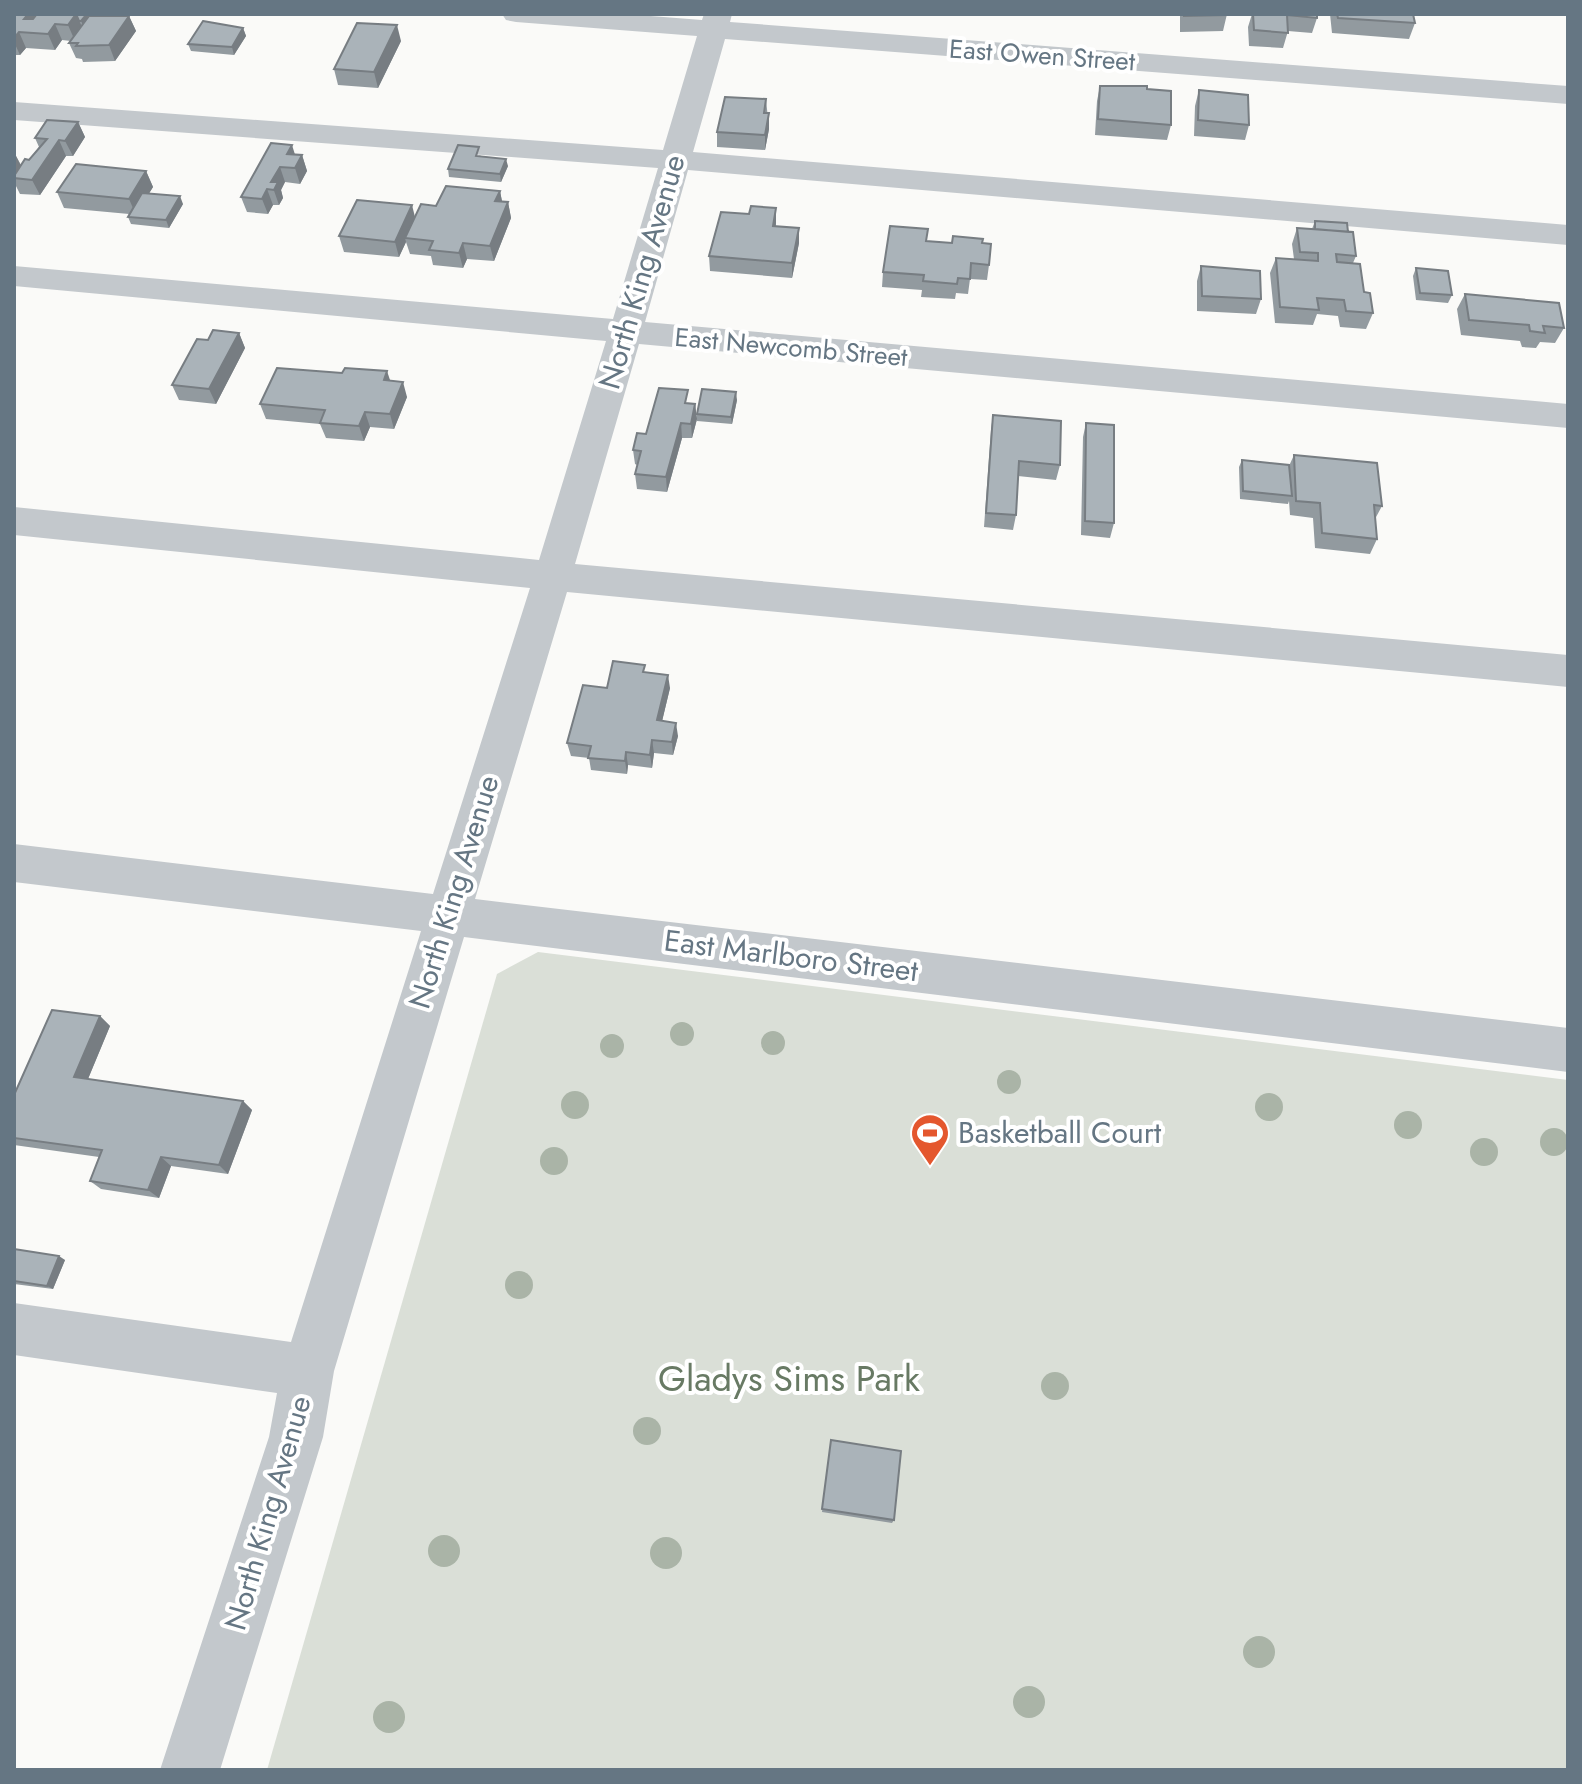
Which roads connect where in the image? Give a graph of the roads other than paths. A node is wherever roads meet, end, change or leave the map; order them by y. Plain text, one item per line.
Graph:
1 (516, 14) edge
2 (716, 22) edge
3 (1568, 95) edge
4 (14, 111) edge
5 (675, 160) junction
6 (1568, 235) edge
7 (14, 276) edge
8 (624, 332) junction
9 (1568, 416) edge
10 (14, 521) edge
11 (552, 576) junction
12 (1568, 671) edge
13 (14, 863) edge
14 (447, 914) junction
15 (1568, 1050) edge
16 (14, 1329) edge
17 (308, 1371) junction
18 (190, 1770) edge

1 - 2 street, East Owen Street
2 - 3 street, East Owen Street
2 - 5 street, North King Avenue
4 - 5 street
5 - 6 street
5 - 8 street, North King Avenue
7 - 8 street, East Newcomb Street
8 - 9 street, East Newcomb Street
8 - 11 street, North King Avenue
10 - 11 street
11 - 12 street
11 - 14 street, North King Avenue
13 - 14 street, East Marlboro Street
14 - 15 street, East Marlboro Street
14 - 17 street, North King Avenue
16 - 17 street
17 - 18 street, North King Avenue

